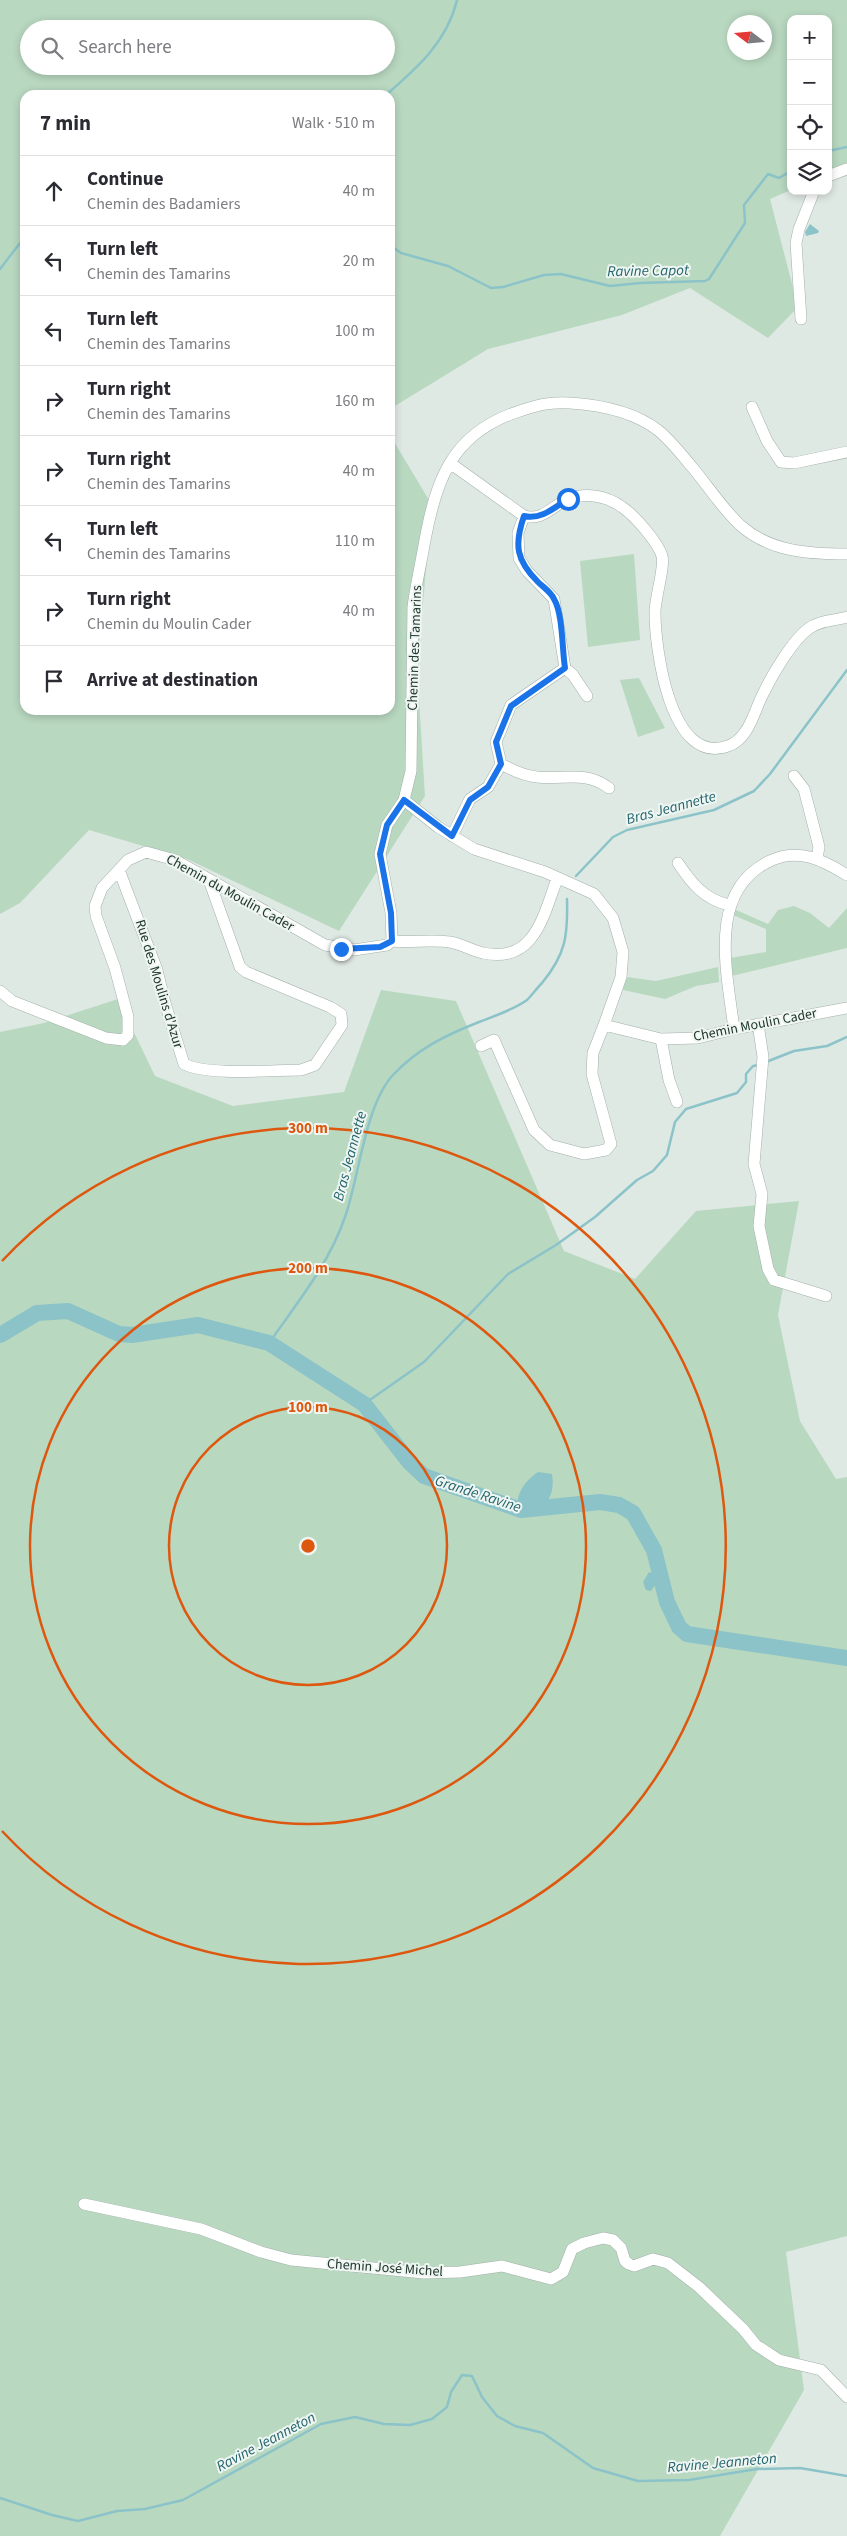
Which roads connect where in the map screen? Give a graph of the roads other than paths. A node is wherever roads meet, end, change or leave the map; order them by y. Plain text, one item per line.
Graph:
1 (847, 169) edge
2 (832, 175) edge
3 (812, 195) edge
4 (800, 319) dead end
5 (752, 407) dead end
6 (847, 452) edge
7 (450, 463) junction
8 (524, 516) junction
9 (847, 554) edge
10 (847, 616) edge
11 (565, 668) junction
12 (587, 696) dead end
13 (501, 764) junction
14 (794, 776) dead end
15 (609, 788) dead end
16 (404, 800) junction
17 (452, 836) junction
18 (817, 858) junction
19 (678, 863) dead end
20 (119, 870) junction
21 (847, 874) edge
22 (557, 879) junction
23 (209, 880) junction
24 (729, 905) junction
25 (392, 941) junction
26 (0, 991) edge
27 (847, 1008) edge
28 (758, 1024) junction
29 (604, 1025) junction
30 (734, 1029) junction
31 (661, 1040) junction
32 (481, 1046) dead end
33 (677, 1102) dead end
34 (826, 1296) dead end
35 (84, 2204) dead end
36 (847, 2398) edge

1 - 2 street
3 - 4 street
5 - 6 street
7 - 8 street
7 - 9 street, Chemin des Tamarins
7 - 16 street, Chemin des Tamarins
8 - 10 street
8 - 11 street
11 - 12 street
11 - 13 street
13 - 15 street
13 - 17 street
14 - 18 street
16 - 17 street
16 - 25 street, Chemin des Tamarins
17 - 22 street
18 - 21 street
18 - 24 street
19 - 24 street
20 - 23 street, Chemin du Moulin Cader
20 - 23 street, Rue des Moulins d'Azur
20 - 26 street, Chemin du Moulin Cader
22 - 25 street
22 - 29 street
23 - 25 street, Chemin du Moulin Cader
24 - 30 street
27 - 28 street, Chemin Moulin Cader
28 - 30 street, Chemin Moulin Cader
28 - 34 street
29 - 31 street, Chemin Moulin Cader
29 - 32 street
30 - 31 street, Chemin Moulin Cader
31 - 33 street
35 - 36 street, Chemin José Michel

